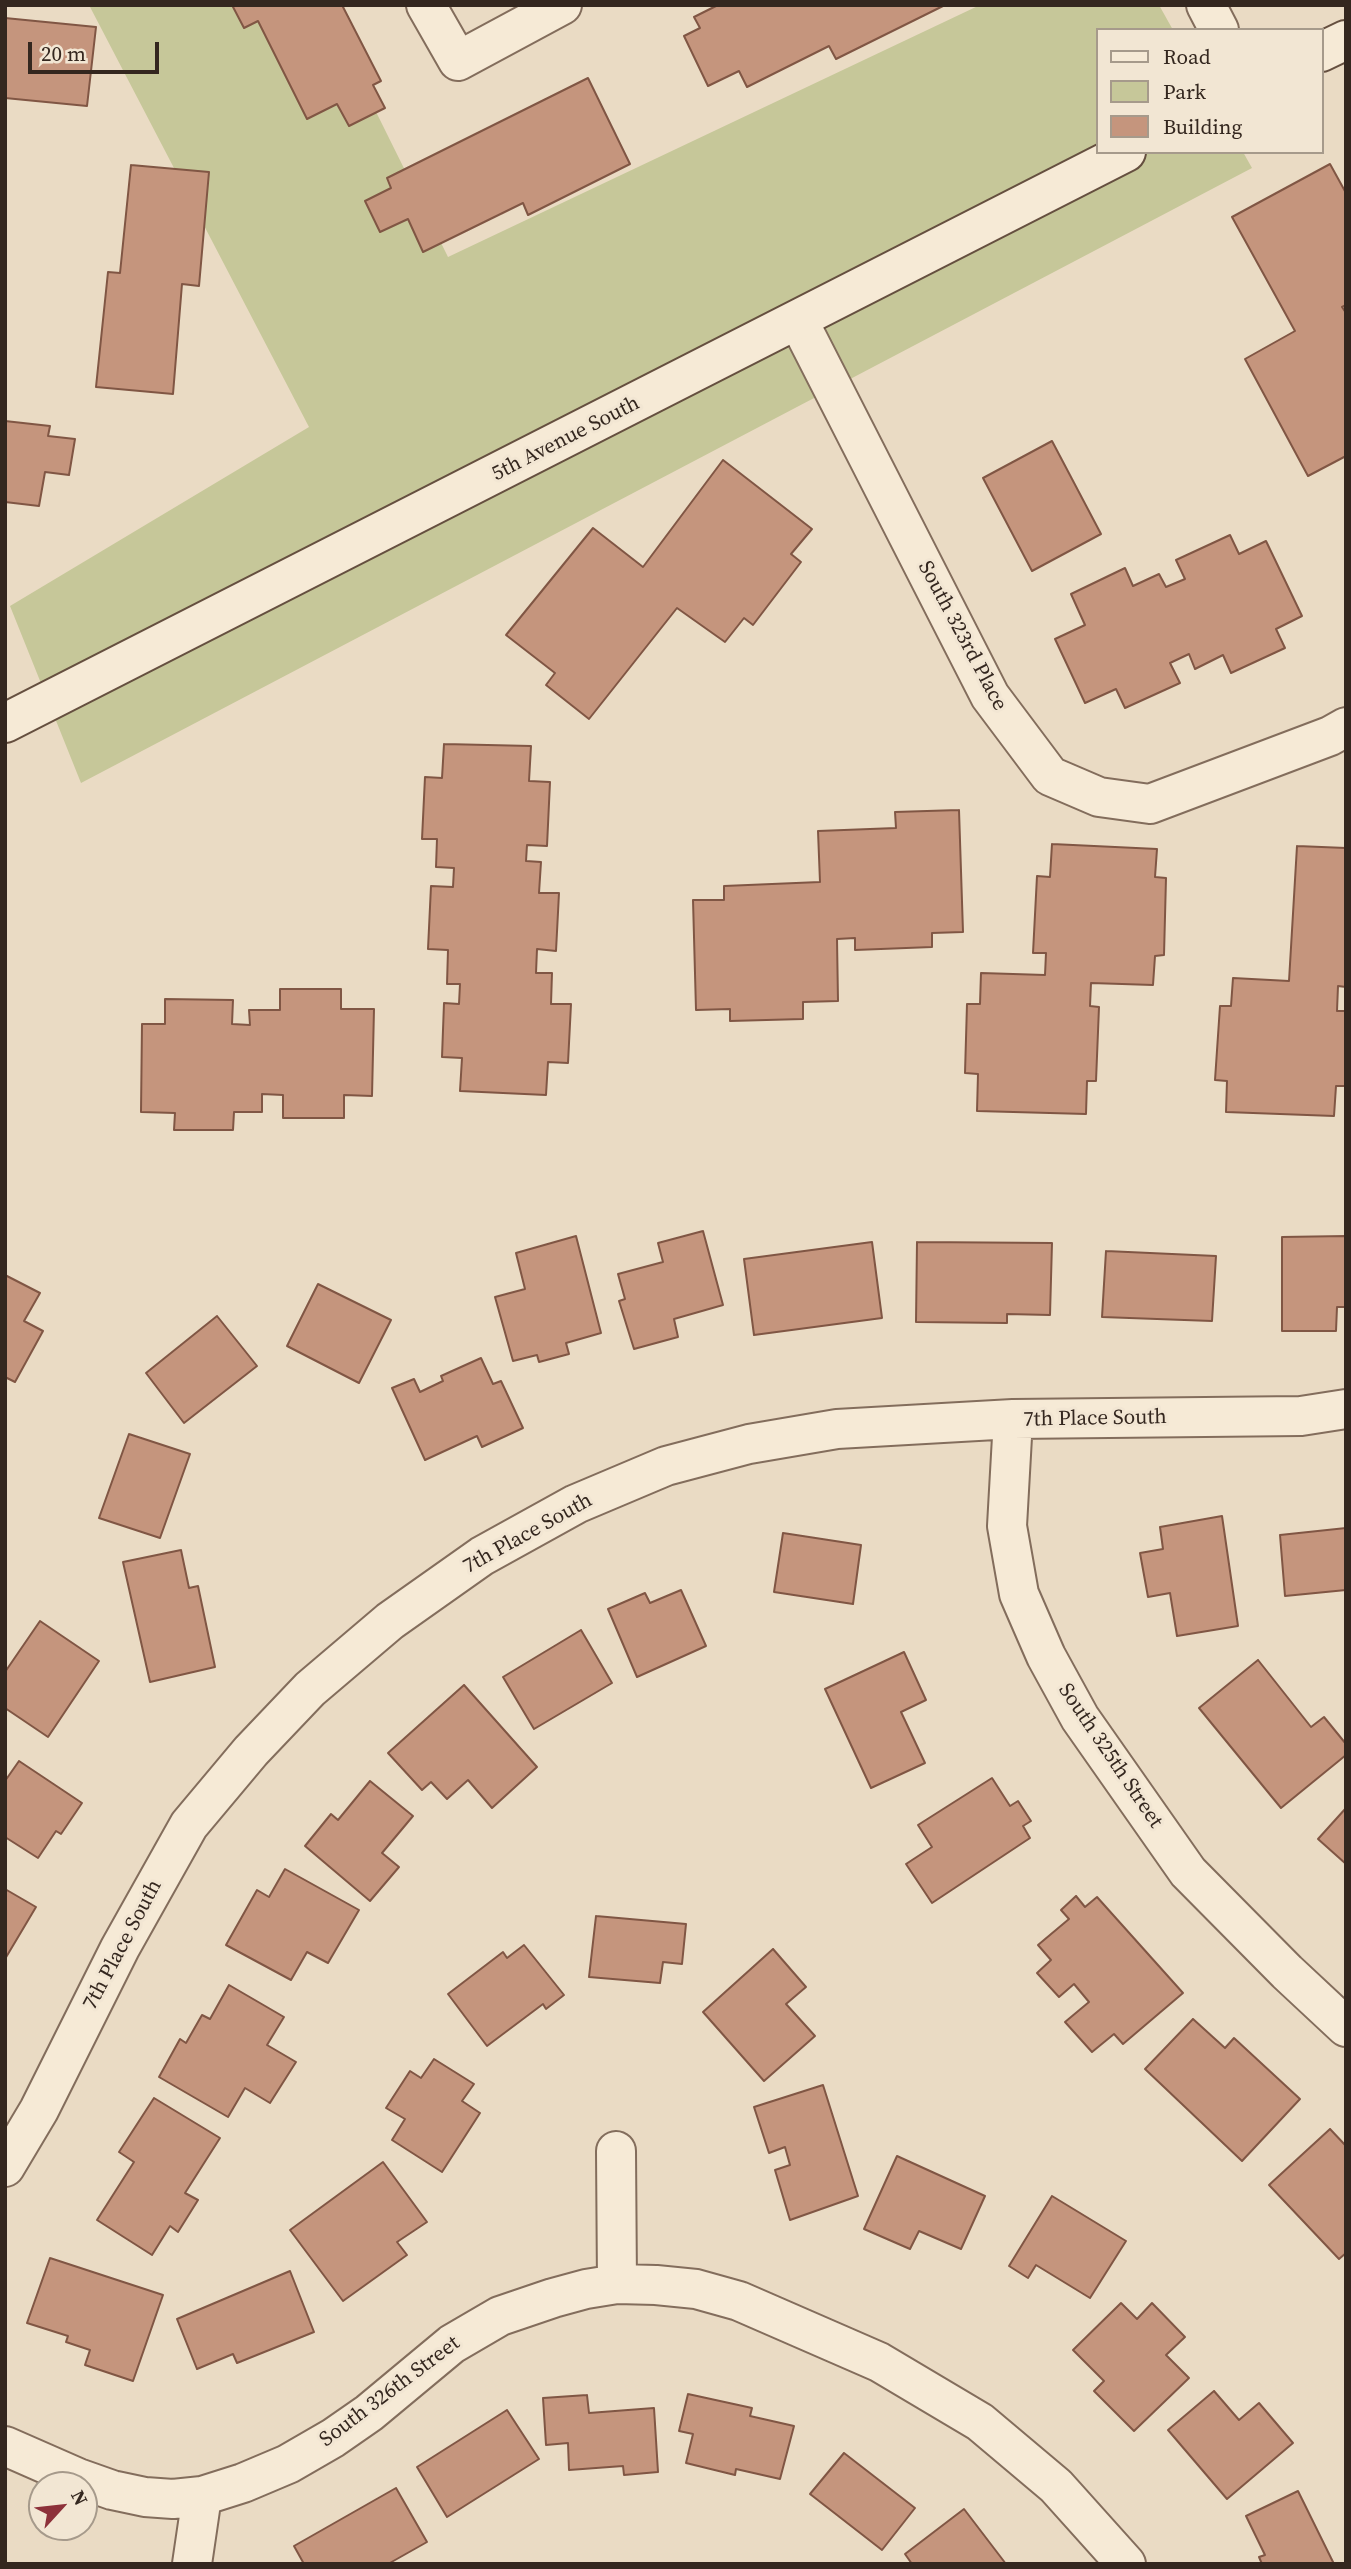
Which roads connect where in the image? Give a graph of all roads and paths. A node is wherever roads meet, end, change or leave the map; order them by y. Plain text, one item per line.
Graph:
1 (426, 5) edge
2 (562, 5) edge
3 (1206, 5) edge
4 (1218, 28) edge
5 (1346, 40) edge
6 (1323, 51) edge
7 (1122, 154) edge
8 (798, 320) junction
9 (5, 723) edge
10 (1346, 727) edge
11 (1346, 1409) edge
12 (1013, 1419) junction
13 (1346, 2027) edge
14 (616, 2151) dead end
15 (5, 2167) edge
16 (617, 2284) junction
17 (5, 2446) edge
18 (202, 2496) junction
19 (192, 2564) edge
20 (1126, 2564) edge

1 - 2 street
3 - 4 street
5 - 6 street
7 - 8 street, 5th Avenue South
8 - 9 street, 5th Avenue South
8 - 10 street, South 323rd Place
11 - 12 street, 7th Place South
12 - 13 street, South 325th Street
12 - 15 street, 7th Place South
14 - 16 street
16 - 18 street, South 326th Street
16 - 20 street, South 326th Street
17 - 18 street, South 326th Street
18 - 19 street

